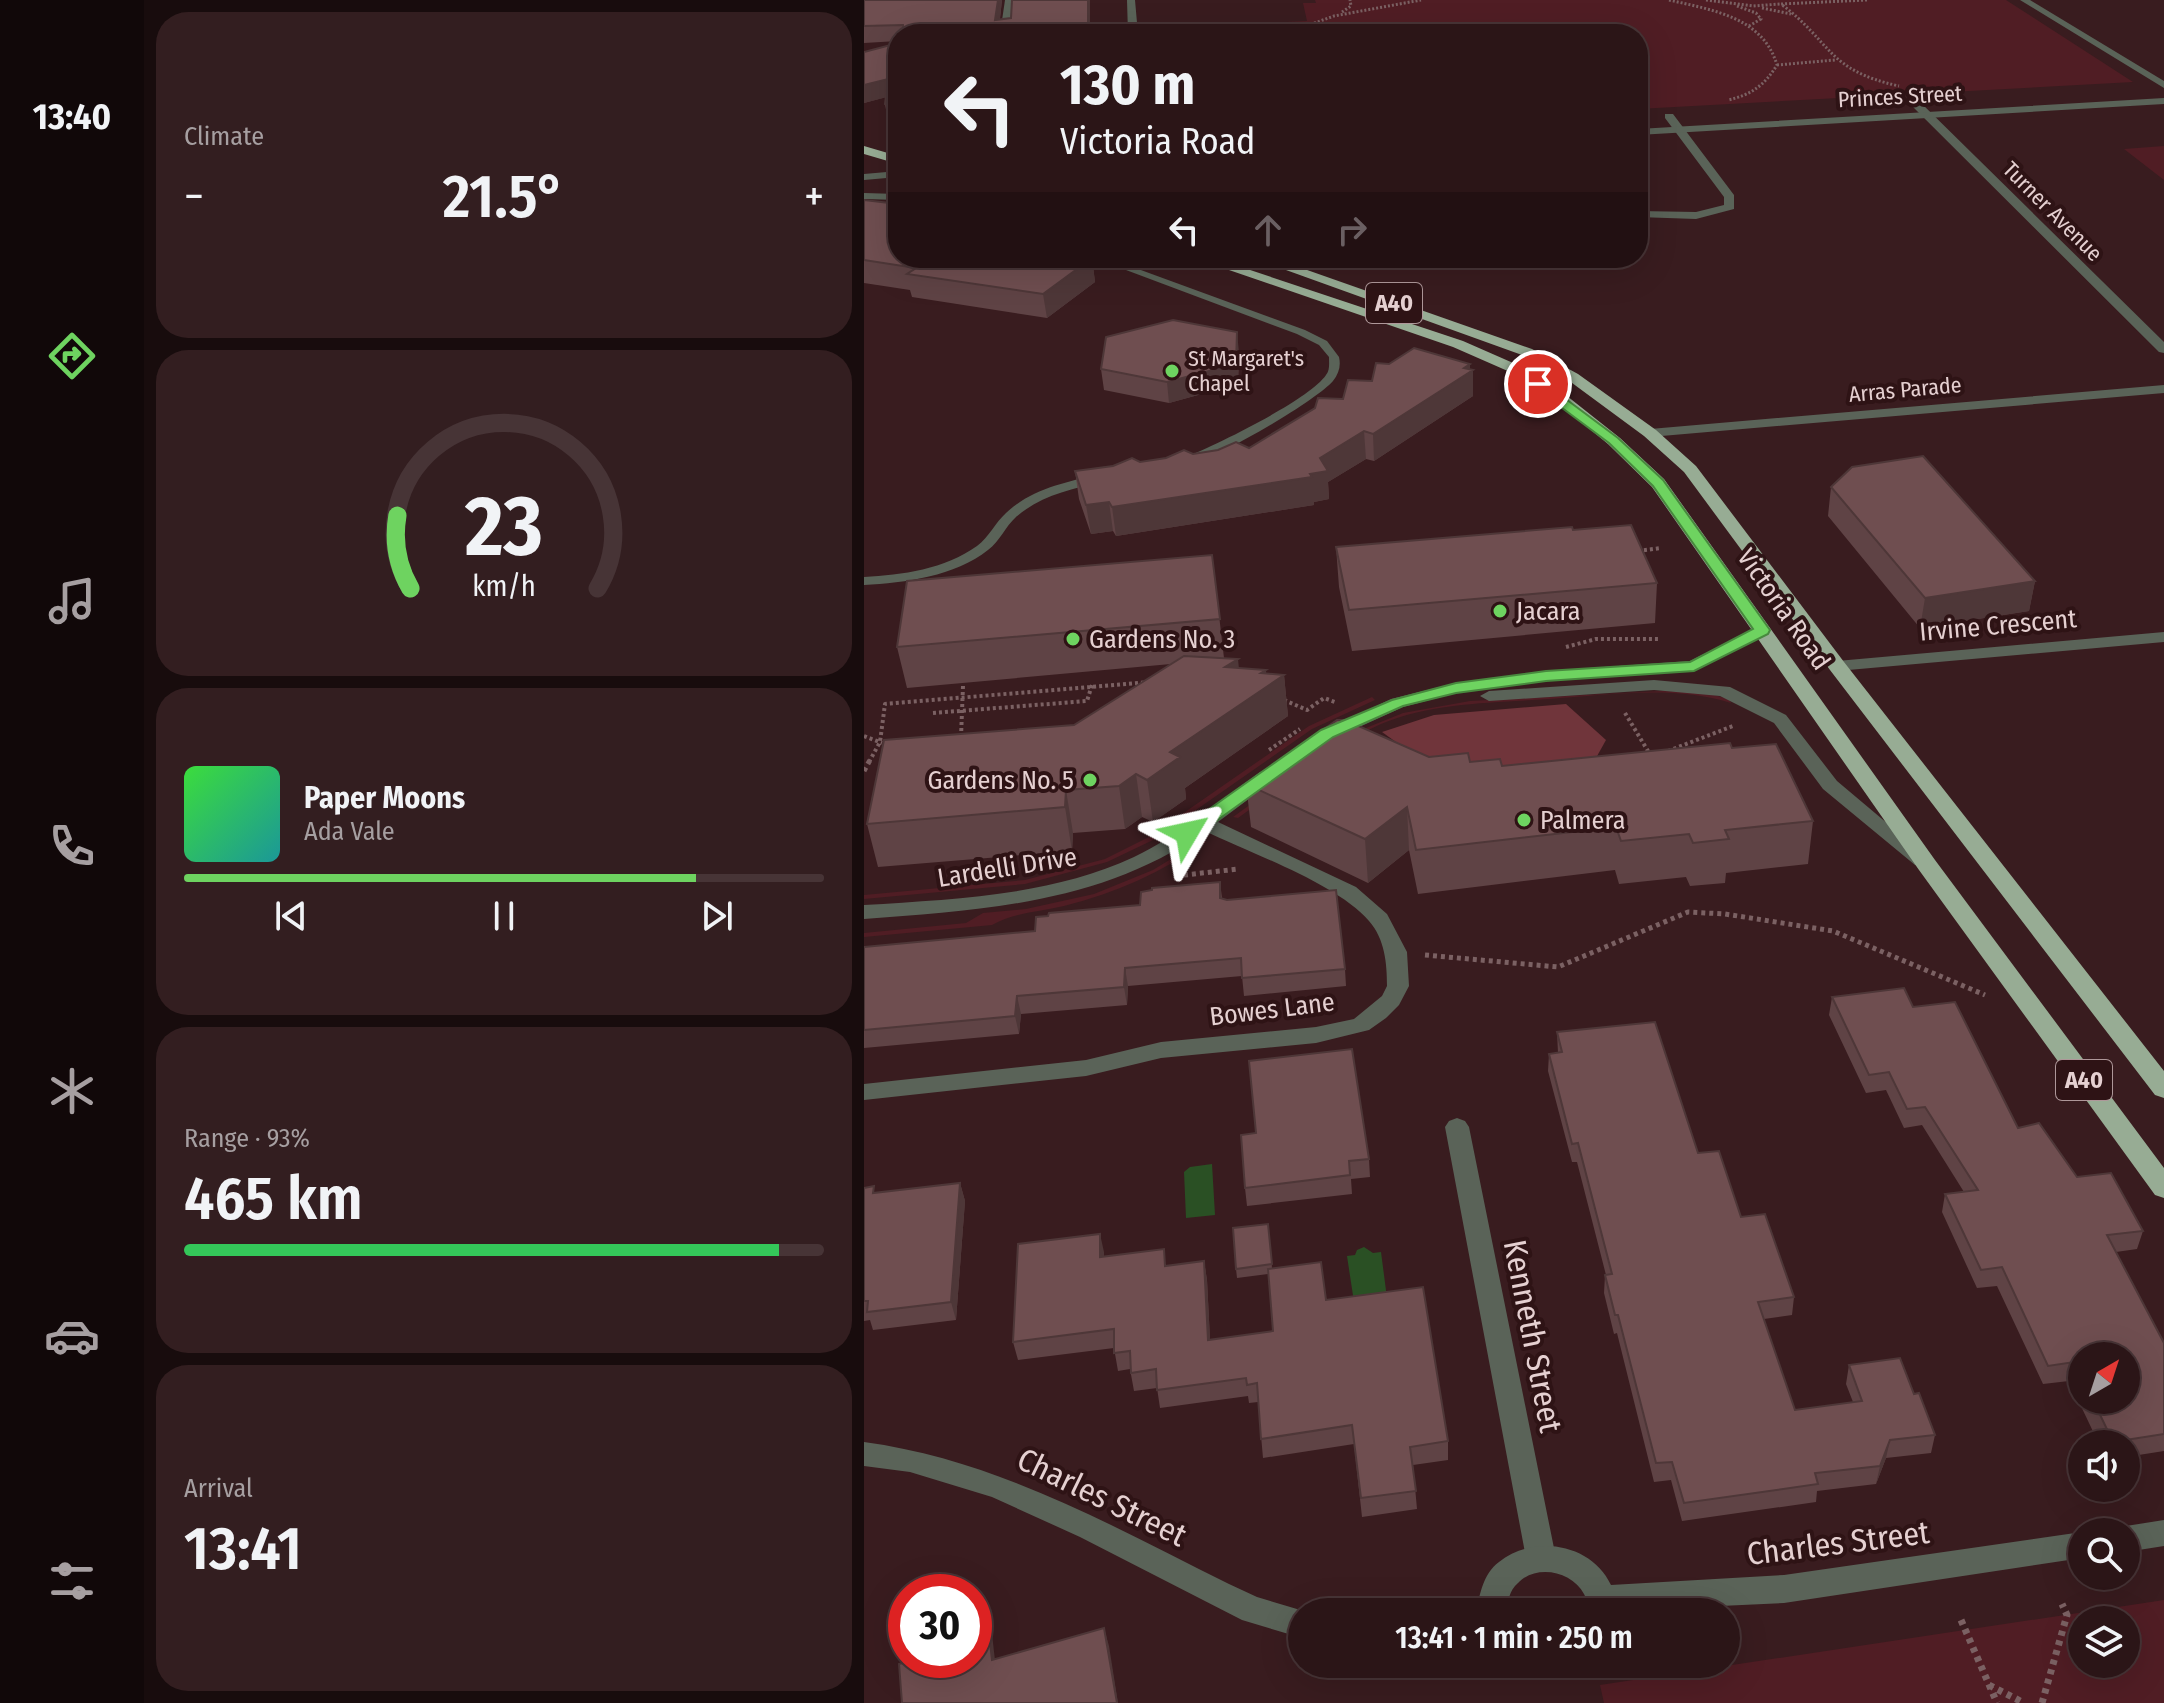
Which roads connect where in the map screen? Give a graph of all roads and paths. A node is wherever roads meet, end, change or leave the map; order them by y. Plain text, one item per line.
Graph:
1 (1009, 0) edge
2 (1131, 0) edge
3 (1350, 0) edge
4 (1421, 0) edge
5 (1669, 0) edge
6 (1706, 0) edge
7 (1867, 0) edge
8 (2024, 0) edge
9 (1727, 1) edge
10 (1682, 2) edge
11 (1781, 4) junction
12 (1753, 6) junction
13 (1338, 15) junction
14 (1798, 15) junction
15 (1006, 24) edge
16 (1132, 24) edge
17 (1308, 24) edge
18 (1749, 26) junction
19 (1836, 60) junction
20 (1777, 65) junction
21 (1904, 87) dead end
22 (2164, 87) edge
23 (2148, 89) dead end
24 (1726, 101) dead end
25 (2164, 101) edge
26 (1914, 102) joint
27 (1898, 103) dead end
28 (1928, 108) junction
29 (1684, 115) dead end
30 (1669, 116) junction
31 (1653, 117) dead end
32 (1680, 129) junction
33 (1648, 131) edge
34 (864, 136) edge
35 (887, 142) dead end
36 (864, 150) edge
37 (888, 157) edge
38 (888, 175) edge
39 (864, 177) edge
40 (864, 196) edge
41 (888, 197) edge
42 (1648, 214) edge
43 (1126, 268) edge
44 (1231, 268) edge
45 (1289, 268) edge
46 (2164, 349) edge
47 (2164, 389) edge
48 (1650, 433) junction
49 (1184, 462) edge
50 (1111, 476) edge
51 (1661, 548) dead end
52 (1633, 551) edge
53 (864, 581) edge
54 (1762, 630) junction
55 (2164, 637) edge
56 (1837, 666) junction
57 (1093, 685) junction
58 (963, 686) edge
59 (1139, 692) edge
60 (962, 697) junction
61 (1281, 699) edge
62 (1397, 703) junction
63 (1334, 710) dead end
64 (963, 711) junction
65 (1624, 711) dead end
66 (933, 713) dead end
67 (1306, 725) dead end
68 (1735, 726) dead end
69 (864, 736) edge
70 (880, 742) junction
71 (894, 746) edge
72 (1308, 747) edge
73 (961, 750) edge
74 (1264, 754) dead end
75 (1284, 764) edge
76 (864, 771) edge
77 (1202, 822) junction
78 (1927, 865) junction
79 (1244, 868) dead end
80 (1169, 876) dead end
81 (864, 912) edge
82 (1396, 952) junction
83 (1985, 995) dead end
84 (2164, 1089) edge
85 (864, 1092) edge
86 (1457, 1127) dead end
87 (2164, 1188) edge
88 (864, 1454) edge
89 (2164, 1533) edge
90 (2140, 1537) edge
91 (2068, 1547) edge
92 (1541, 1558) junction
93 (1494, 1598) edge
94 (1601, 1598) edge
95 (1688, 1598) edge
96 (2062, 1604) dead end
97 (1288, 1620) edge
98 (1961, 1620) dead end
99 (1989, 1685) junction
100 (1997, 1703) edge
101 (2024, 1703) edge
102 (2042, 1703) edge

1 - 15 street
2 - 16 street
3 - 13 path
4 - 13 path
5 - 10 path
6 - 9 path
7 - 11 path
8 - 22 street
9 - 12 path
9 - 18 path
10 - 18 path
11 - 12 path
11 - 14 path
12 - 14 path
13 - 17 path
14 - 19 path
18 - 20 path
19 - 20 path
19 - 21 path
20 - 24 path
22 - 23 street
25 - 28 street, Princes Street
26 - 27 street, Princes Street
26 - 28 street, Turner Avenue
28 - 32 street, Princes Street
28 - 46 street, Turner Avenue
29 - 30 street
30 - 31 street
30 - 32 street
32 - 33 street, Princes Street
32 - 42 street
34 - 35 highway
36 - 37 highway
38 - 39 street
40 - 41 lane
43 - 49 lane
44 - 54 highway, Victoria Road / A40
45 - 48 highway, Victoria Road / A40
47 - 48 street, Arras Parade
48 - 56 highway, Victoria Road / A40
50 - 53 lane
51 - 52 path
54 - 62 street
54 - 78 highway, Victoria Road / A40
55 - 56 street, Irvine Crescent
56 - 84 highway, Victoria Road / A40
57 - 59 path
57 - 60 path
57 - 64 path
58 - 60 path
60 - 64 path
60 - 70 path
61 - 63 path
62 - 72 street
62 - 78 street
64 - 66 path
64 - 73 path
65 - 68 path
67 - 74 path
69 - 70 path
70 - 71 path
70 - 76 path
75 - 77 street, Lardelli Drive
77 - 81 street, Lardelli Drive
77 - 82 street, Bowes Lane
78 - 87 highway, Victoria Road / A40
79 - 80 path
82 - 83 path
82 - 85 street, Bowes Lane
86 - 92 street, Kenneth Street
88 - 97 street, Charles Street
89 - 90 street
91 - 95 street, Charles Street
92 - 93 street
92 - 94 street
96 - 102 path
98 - 99 path
99 - 100 path
99 - 101 path

